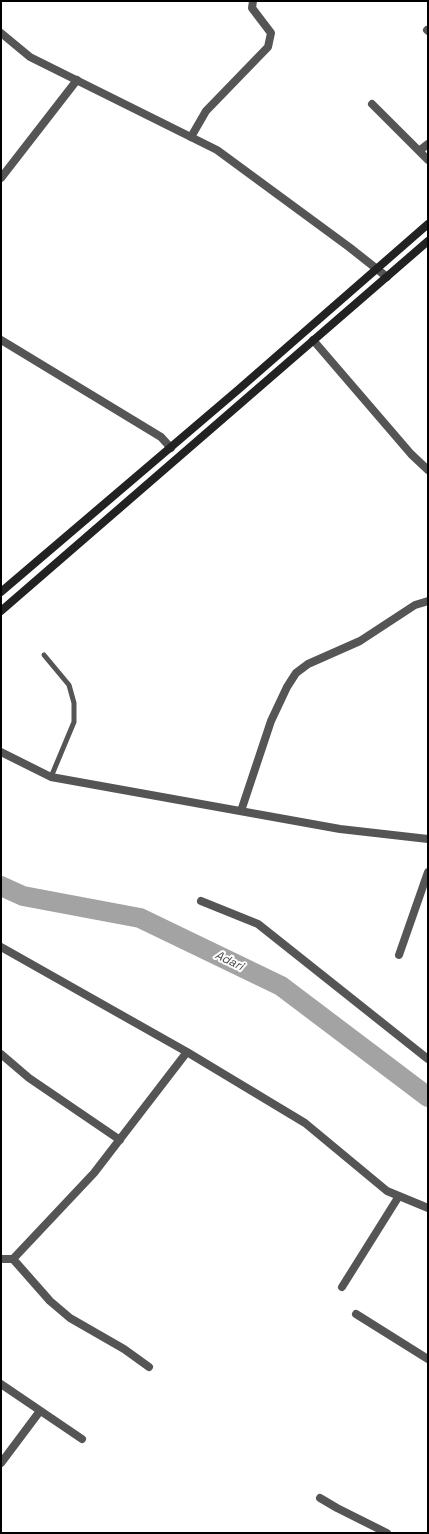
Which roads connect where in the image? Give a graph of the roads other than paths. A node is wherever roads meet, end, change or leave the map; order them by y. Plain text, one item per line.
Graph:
1 (253, 1) edge
2 (1, 33) edge
3 (77, 80) junction
4 (372, 104) dead end
5 (192, 137) junction
6 (428, 144) edge
7 (419, 151) junction
8 (428, 160) edge
9 (1, 178) edge
10 (428, 224) edge
11 (428, 241) edge
12 (376, 268) junction
13 (387, 277) junction
14 (1, 340) edge
15 (313, 340) junction
16 (171, 448) junction
17 (428, 470) edge
18 (1, 592) edge
19 (428, 601) edge
20 (1, 611) edge
21 (44, 655) dead end
22 (1, 752) edge
23 (51, 776) junction
24 (241, 811) junction
25 (428, 840) edge
26 (428, 872) edge
27 (201, 901) dead end
28 (1, 947) edge
29 (399, 955) dead end
30 (187, 1052) junction
31 (1, 1054) edge
32 (428, 1059) edge
33 (120, 1140) junction
34 (399, 1196) junction
35 (428, 1208) edge
36 (1, 1259) edge
37 (13, 1259) junction
38 (342, 1287) dead end
39 (356, 1314) dead end
40 (428, 1359) edge
41 (149, 1367) dead end
42 (1, 1384) edge
43 (40, 1411) junction
44 (82, 1439) dead end
45 (1, 1463) edge
46 (320, 1498) dead end
47 (387, 1533) edge

1 - 5 street
2 - 3 street
3 - 5 street
3 - 9 street
4 - 7 street
5 - 12 street
6 - 7 street
7 - 8 street
10 - 12 main road
11 - 13 main road
12 - 13 street
12 - 16 main road
13 - 15 main road
14 - 16 street
15 - 17 street
15 - 20 main road
16 - 18 main road
19 - 24 street
21 - 23 lane
22 - 23 street
23 - 24 street
24 - 25 street
26 - 29 street
27 - 32 street
28 - 30 street
30 - 33 street
30 - 34 street
31 - 33 street
33 - 37 street
34 - 35 street
34 - 38 street
36 - 37 street
37 - 41 street
39 - 40 street
42 - 43 street
43 - 44 street
43 - 45 street
46 - 47 street

